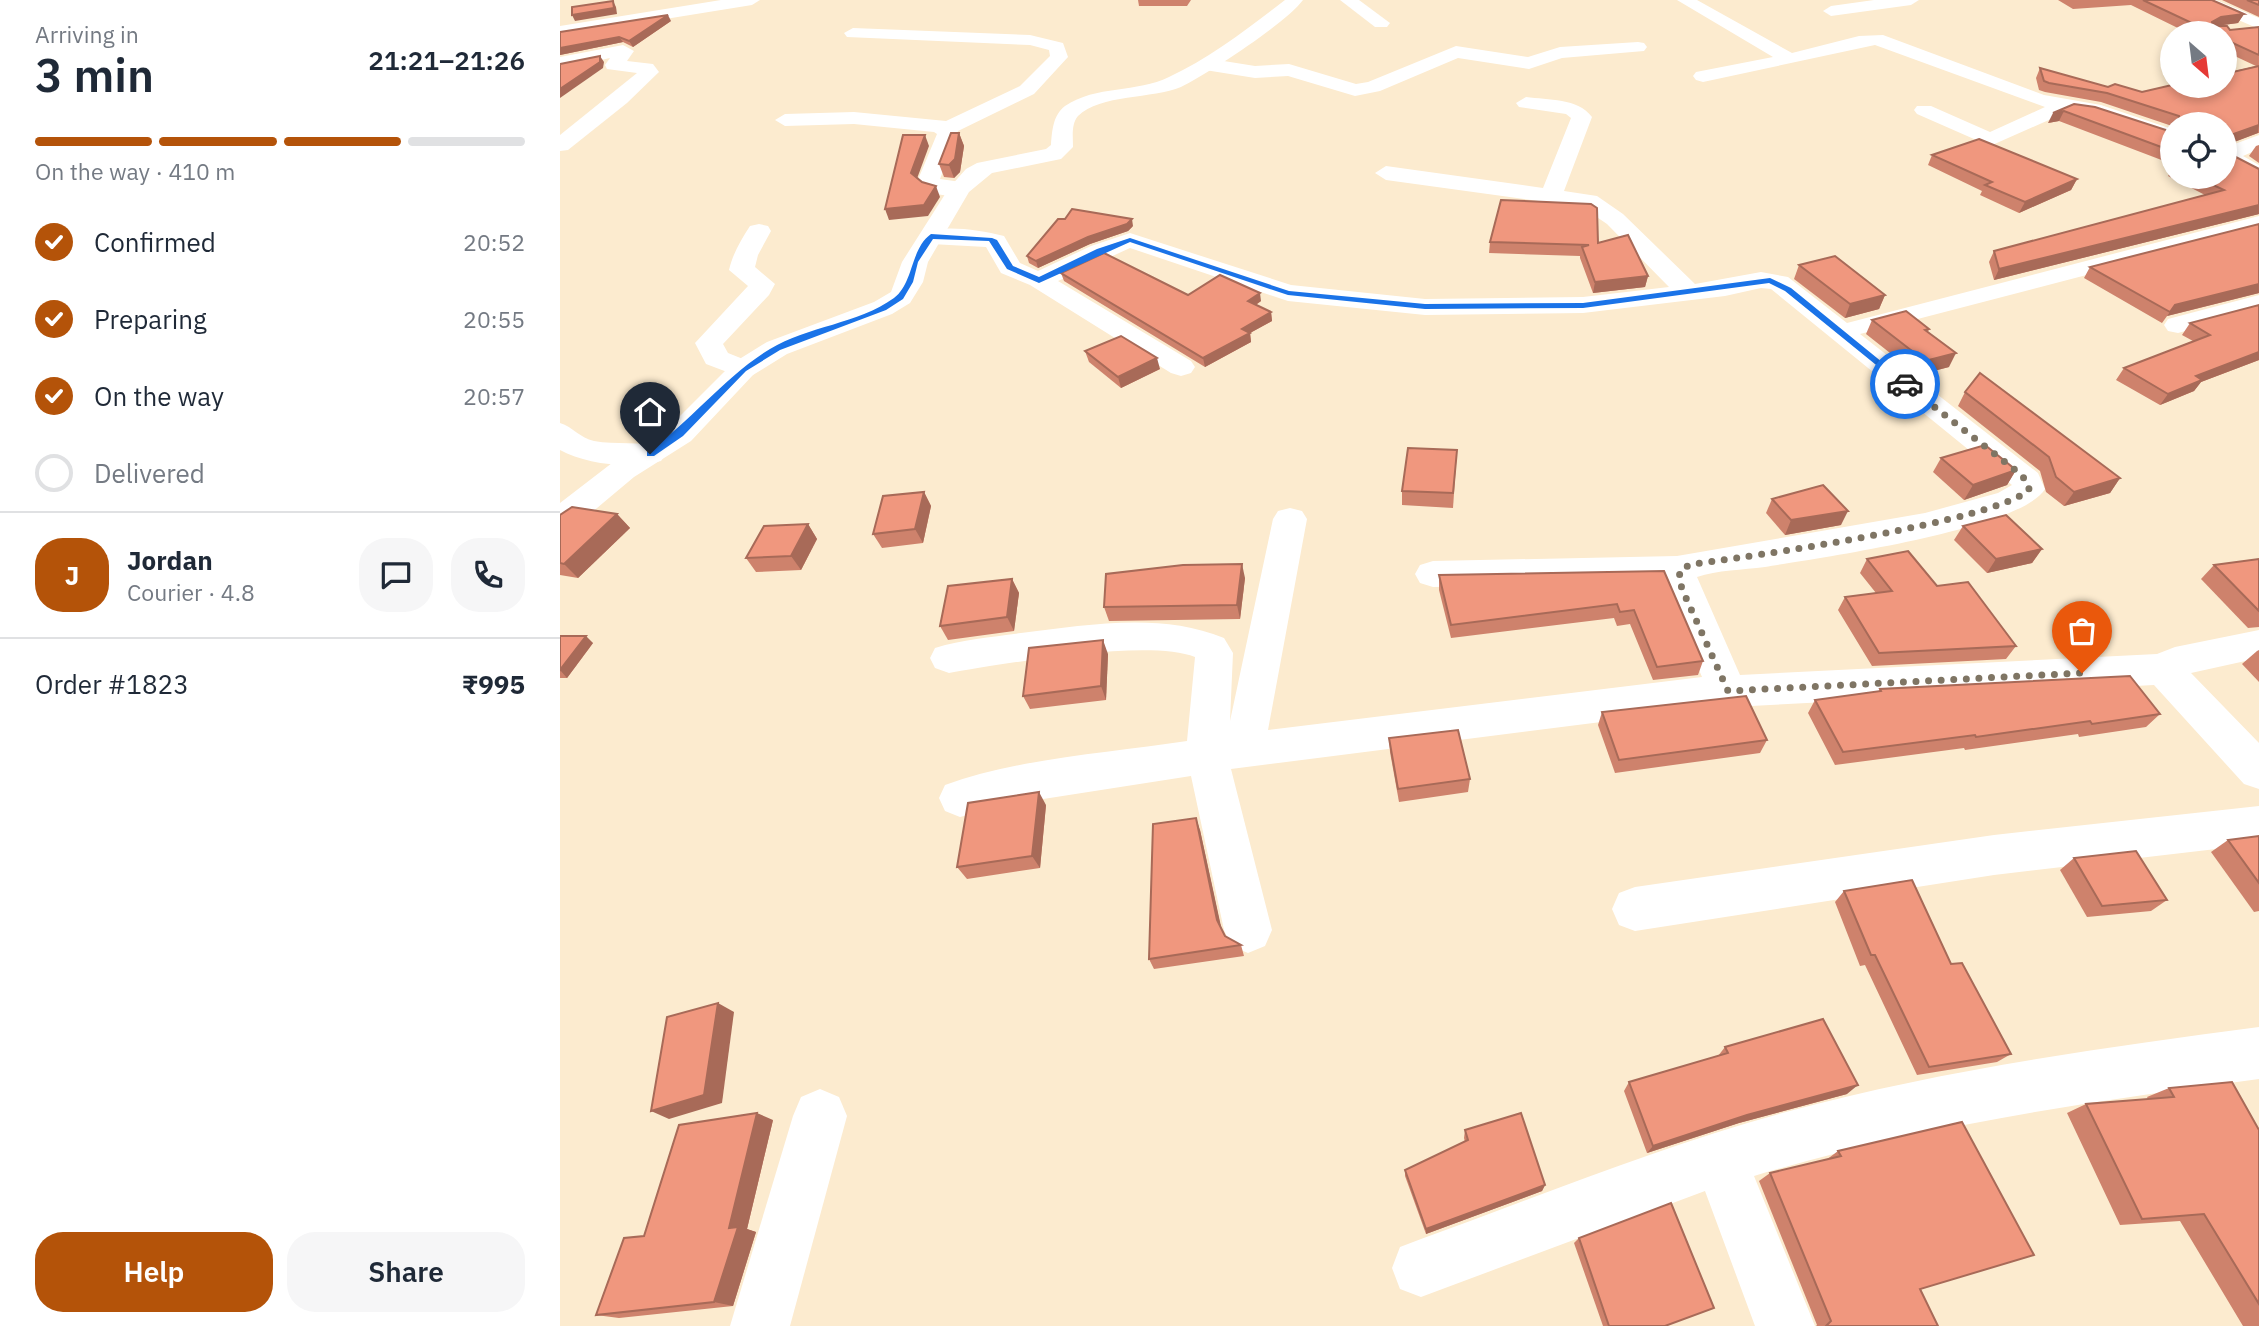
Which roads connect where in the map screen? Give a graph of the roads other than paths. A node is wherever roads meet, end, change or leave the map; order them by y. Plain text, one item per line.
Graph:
1 (752, 0) edge
2 (1294, 0) edge
3 (1348, 0) edge
4 (1685, 0) edge
5 (1813, 0) edge
6 (1911, 0) edge
7 (2201, 0) edge
8 (616, 3) edge
9 (1831, 12) junction
10 (619, 23) junction
11 (1381, 23) dead end
12 (2258, 24) edge
13 (2237, 30) edge
14 (561, 33) edge
15 (853, 33) dead end
16 (1877, 39) junction
17 (1639, 47) dead end
18 (1790, 59) junction
19 (560, 63) edge
20 (1205, 64) junction
21 (1703, 76) dead end
22 (1525, 103) dead end
23 (2068, 104) junction
24 (1924, 110) dead end
25 (785, 120) dead end
26 (946, 129) junction
27 (2160, 132) edge
28 (2259, 141) edge
29 (560, 145) edge
30 (2237, 150) edge
31 (2237, 162) edge
32 (1386, 173) dead end
33 (2259, 174) edge
34 (960, 188) junction
35 (1551, 195) junction
36 (2259, 223) edge
37 (759, 231) dead end
38 (931, 236) junction
39 (1039, 280) junction
40 (1688, 291) junction
41 (2259, 303) edge
42 (2178, 325) dead end
43 (1840, 331) junction
44 (1181, 367) dead end
45 (743, 369) junction
46 (560, 433) edge
47 (650, 454) junction
48 (1290, 519) dead end
49 (560, 521) edge
50 (1681, 569) junction
51 (1433, 574) dead end
52 (2259, 643) edge
53 (950, 658) dead end
54 (2163, 669) junction
55 (1728, 691) junction
56 (1226, 752) junction
57 (2259, 771) edge
58 (960, 798) dead end
59 (2259, 825) edge
60 (1635, 909) dead end
61 (1248, 930) dead end
62 (2259, 1053) edge
63 (820, 1116) dead end
64 (1720, 1159) junction
65 (1421, 1268) dead end
66 (760, 1326) edge
67 (1784, 1326) edge

1 - 10 street
2 - 20 street
3 - 11 street
4 - 18 street
5 - 9 street
6 - 9 street
7 - 12 street
8 - 10 street
9 - 16 street
10 - 14 street
12 - 13 street
15 - 26 street
16 - 18 street
16 - 23 street
17 - 20 street
18 - 21 street
19 - 29 street
20 - 34 street
22 - 35 street
23 - 24 street
23 - 27 street
25 - 26 street
26 - 34 street
28 - 30 street
31 - 33 street
32 - 35 street
34 - 38 street
35 - 40 street
36 - 43 street
37 - 45 street
38 - 39 street
38 - 45 street
39 - 40 street
39 - 44 street
40 - 43 street
41 - 42 street
43 - 50 street
45 - 47 street
46 - 47 street
47 - 49 street
48 - 56 street
50 - 51 street
50 - 55 street
52 - 54 street
53 - 56 street
54 - 55 street
54 - 57 street
55 - 56 street
56 - 58 street
56 - 61 street
59 - 60 street
62 - 64 street
63 - 66 street
64 - 65 street
64 - 67 street

